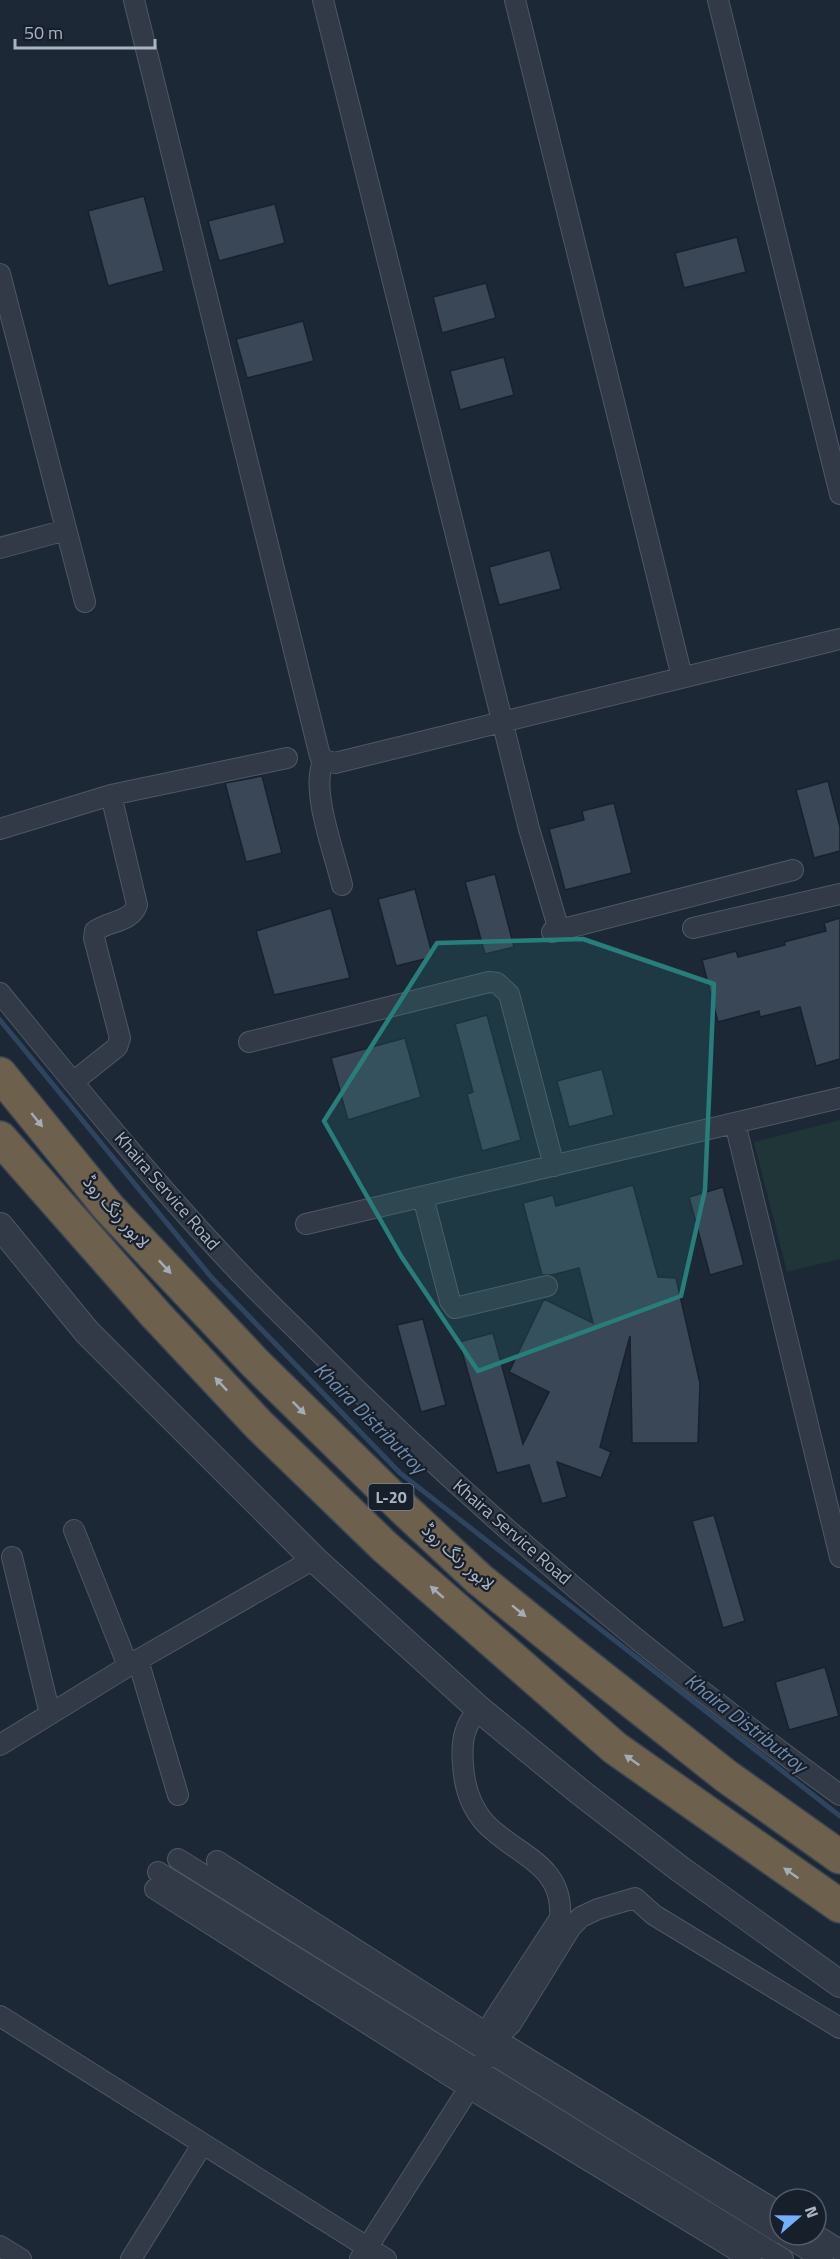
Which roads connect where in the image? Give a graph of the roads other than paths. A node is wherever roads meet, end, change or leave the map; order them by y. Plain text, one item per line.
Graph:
1 (134, 0) edge
2 (323, 0) edge
3 (514, 0) edge
4 (718, 0) edge
5 (0, 274) edge
6 (834, 440) edge
7 (840, 494) edge
8 (66, 530) junction
9 (0, 548) edge
10 (84, 602) dead end
11 (840, 639) edge
12 (682, 677) junction
13 (504, 721) junction
14 (287, 758) dead end
15 (324, 760) junction
16 (111, 795) junction
17 (0, 829) edge
18 (793, 870) dead end
19 (342, 885) dead end
20 (840, 894) edge
21 (693, 928) dead end
22 (0, 993) edge
23 (249, 1042) dead end
24 (0, 1074) edge
25 (73, 1082) junction
26 (840, 1098) edge
27 (735, 1123) junction
28 (0, 1138) edge
29 (554, 1166) junction
30 (423, 1197) junction
31 (306, 1224) dead end
32 (0, 1226) edge
33 (547, 1286) dead end
34 (74, 1530) dead end
35 (12, 1557) dead end
36 (840, 1557) edge
37 (314, 1559) junction
38 (133, 1663) junction
39 (479, 1709) junction
40 (50, 1714) junction
41 (0, 1745) edge
42 (178, 1795) dead end
43 (840, 1795) edge
44 (840, 1857) edge
45 (178, 1859) dead end
46 (217, 1861) dead end
47 (156, 1880) dead end
48 (840, 1906) edge
49 (840, 1984) edge
50 (0, 2016) edge
51 (840, 2028) edge
52 (491, 2046) junction
53 (473, 2080) junction
54 (202, 2145) junction
55 (768, 2206) edge
56 (768, 2225) edge
57 (0, 2246) edge
58 (803, 2247) edge
59 (364, 2253) edge
60 (21, 2259) edge
61 (131, 2259) edge
62 (386, 2259) edge
63 (752, 2259) edge
64 (783, 2259) edge
65 (823, 2259) edge

1 - 15 street
2 - 13 street
3 - 12 street
4 - 6 street
5 - 8 street
6 - 7 street
8 - 9 street
8 - 10 street
11 - 12 street
12 - 13 street
13 - 15 street
13 - 18 street
14 - 16 street
15 - 19 street
16 - 17 street
16 - 25 street
20 - 21 street
22 - 25 street, Khaira Service Road
23 - 29 street
24 -> 44 highway, لاہور رنگ روڈ / L-20
25 - 43 street, Khaira Service Road
26 - 27 street
27 - 29 street
27 - 36 street
48 -> 28 highway, L-20
29 - 30 street
30 - 31 street
30 - 33 street
32 - 37 street
34 - 38 street
35 - 40 street
37 - 38 street
37 - 39 street
38 - 40 street
38 - 42 street
39 - 49 street
39 - 52 street
40 - 41 street
45 - 52 street
46 - 52 street
47 - 53 street
50 - 54 street
51 - 52 street
52 - 53 street
52 - 55 street
52 - 56 street
53 - 59 street
53 - 63 street
53 - 64 street
54 - 59 street
54 - 61 street
57 - 60 street
58 - 65 street
59 - 62 street

